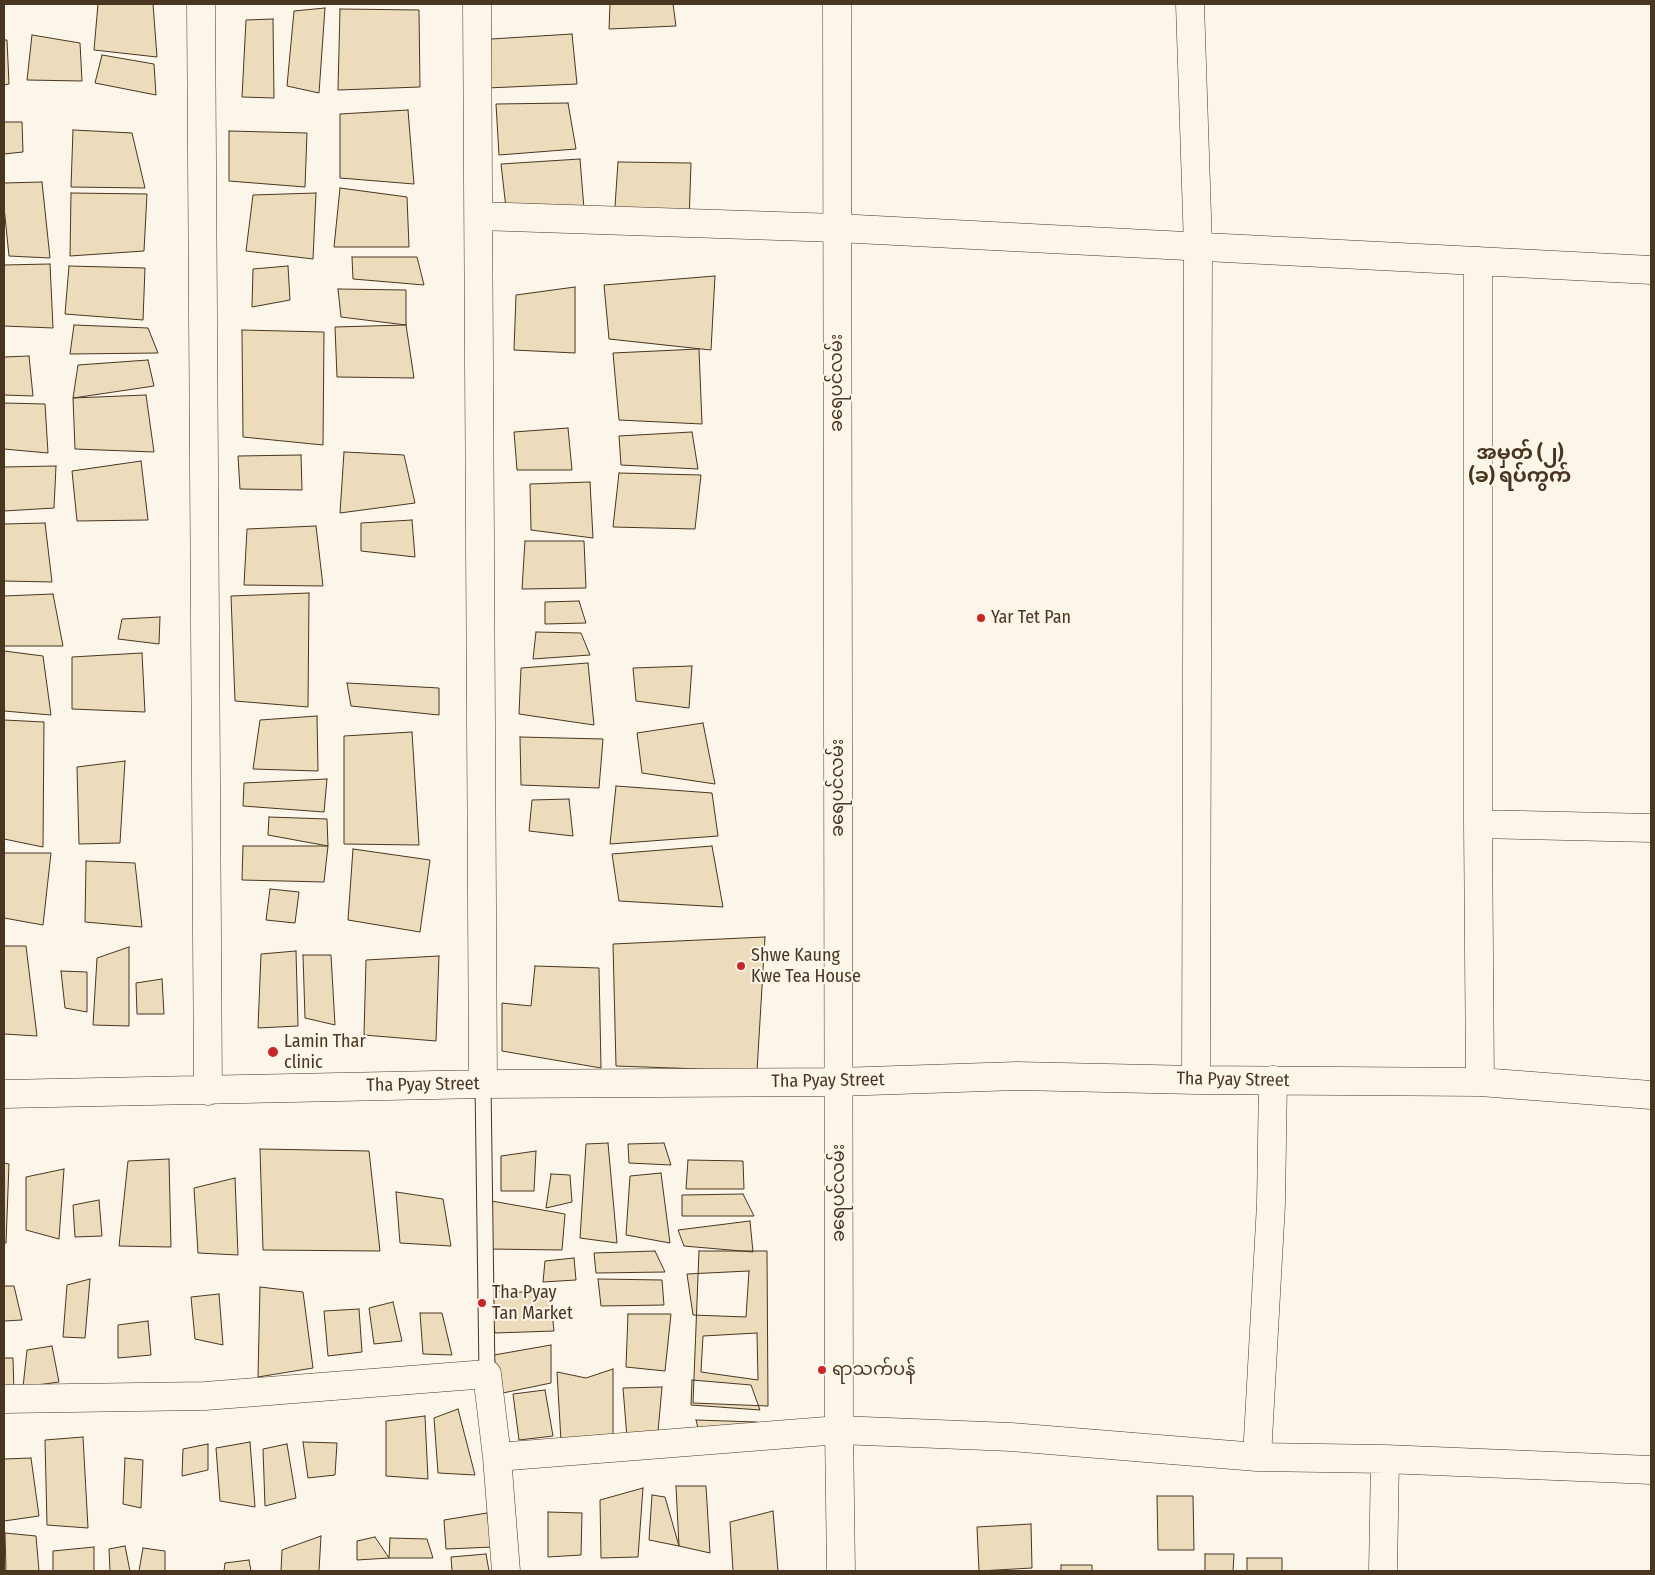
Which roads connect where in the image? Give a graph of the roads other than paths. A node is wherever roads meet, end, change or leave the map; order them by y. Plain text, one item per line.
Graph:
1 (201, 4) edge
2 (477, 4) edge
3 (837, 4) edge
4 (1190, 4) edge
5 (479, 216) junction
6 (837, 228) junction
7 (1198, 246) junction
8 (1478, 261) junction
9 (1651, 270) edge
10 (1478, 824) junction
11 (1651, 828) edge
12 (1196, 1080) junction
13 (1273, 1080) junction
14 (838, 1082) junction
15 (1480, 1082) junction
16 (483, 1084) junction
17 (208, 1091) junction
18 (4, 1094) edge
19 (1651, 1096) edge
20 (487, 1374) junction
21 (4, 1399) edge
22 (839, 1430) junction
23 (497, 1456) junction
24 (1257, 1457) junction
25 (1385, 1459) junction
26 (1651, 1470) edge
27 (506, 1571) edge
28 (841, 1571) edge
29 (1383, 1571) edge

1 - 17 street
2 - 5 street
3 - 6 street, ခရေပင်လမ်း
4 - 7 street
5 - 6 street
5 - 16 street
6 - 7 street
6 - 14 street, ခရေပင်လမ်း
7 - 8 street
7 - 12 street
8 - 9 street
8 - 10 street
10 - 11 street
10 - 15 street
12 - 13 street, Tha Pyay Street
12 - 14 street, Tha Pyay Street
13 - 15 street, Tha Pyay Street
13 - 24 street
14 - 16 street, Tha Pyay Street
14 - 22 street, ခရေပင်လမ်း
15 - 19 street, Tha Pyay Street
16 - 17 street, Tha Pyay Street
16 - 20 lane
17 - 18 street, Tha Pyay Street
20 - 21 street
20 - 23 street
22 - 23 street
22 - 24 street
22 - 28 street, ခရေပင်လမ်း
23 - 27 street
24 - 25 street
25 - 26 street
25 - 29 street

